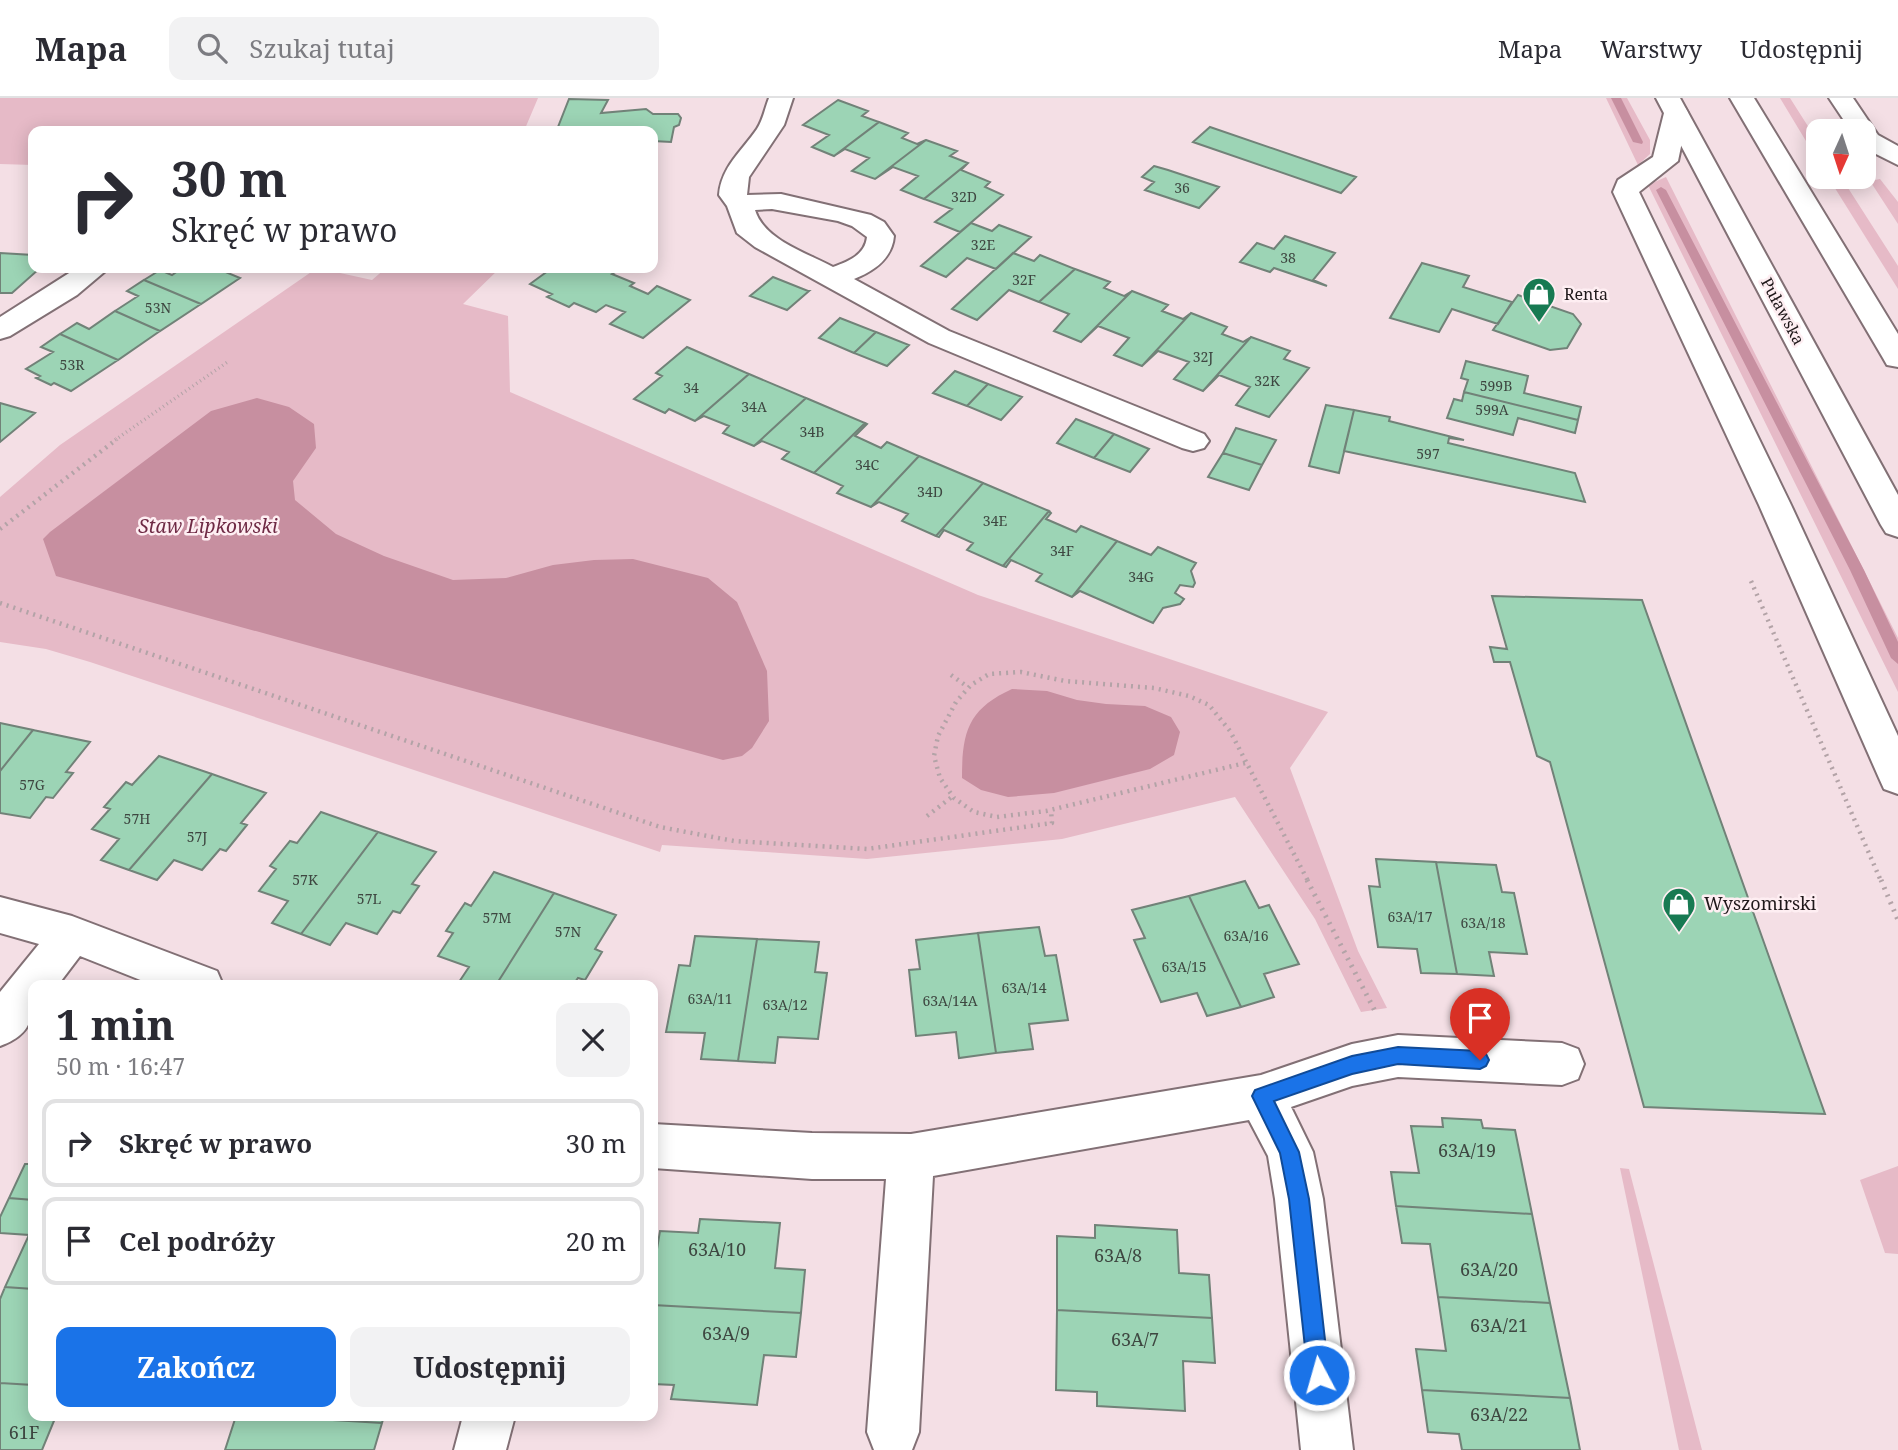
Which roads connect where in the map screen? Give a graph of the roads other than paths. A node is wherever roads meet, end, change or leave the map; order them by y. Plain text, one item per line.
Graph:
1 (781, 98) edge
2 (1742, 98) edge
3 (1841, 98) edge
4 (1672, 106) edge
5 (1855, 119) edge
6 (1876, 144) edge
7 (1898, 157) edge
8 (740, 204) junction
9 (88, 273) edge
10 (834, 277) junction
11 (0, 330) edge
12 (1898, 358) edge
13 (1193, 441) dead end
14 (1898, 525) edge
15 (1898, 778) edge
16 (0, 915) edge
17 (72, 934) junction
18 (36, 980) edge
19 (189, 980) edge
20 (28, 990) edge
21 (0, 1026) edge
22 (1562, 1065) dead end
23 (1261, 1096) junction
24 (658, 1146) edge
25 (911, 1157) junction
26 (488, 1421) edge
27 (894, 1432) dead end
28 (480, 1450) edge
29 (1327, 1450) edge

1 - 8 street
2 - 12 street
3 - 5 street
4 - 14 street, Puławska
4 - 15 street
6 - 7 street
8 - 10 street
8 - 10 street
9 - 11 street
10 - 13 street
16 - 17 street
17 - 18 street
17 - 19 street
20 - 21 street
22 - 23 street
23 - 25 street
23 - 29 street
24 - 25 street
25 - 27 street
26 - 28 street

